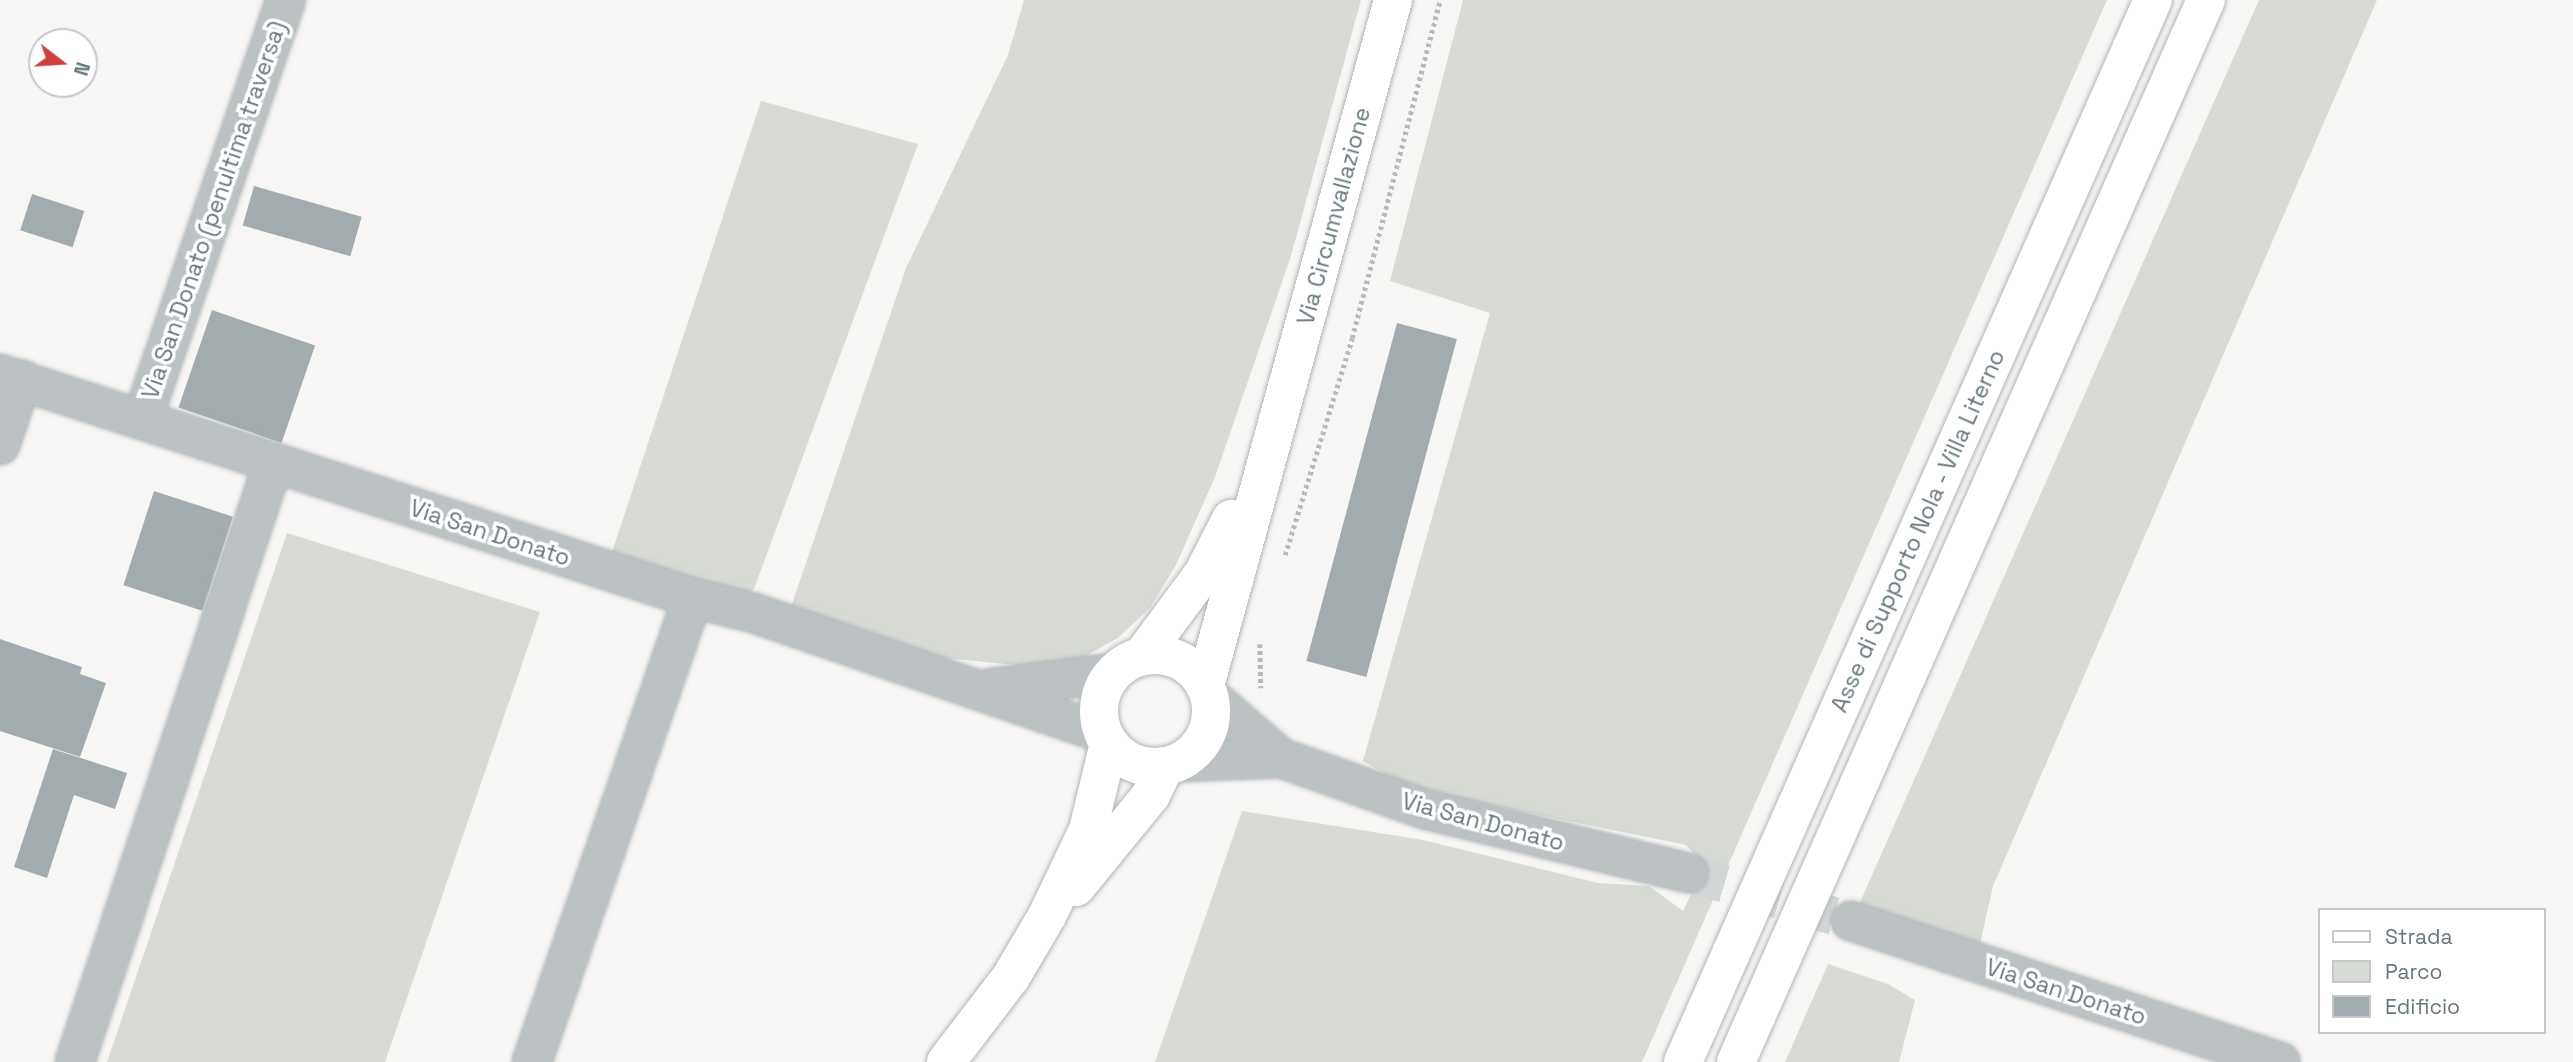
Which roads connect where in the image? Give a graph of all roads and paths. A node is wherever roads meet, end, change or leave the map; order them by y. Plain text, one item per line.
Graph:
1 (286, 0) edge
2 (1393, 0) edge
3 (1440, 0) edge
4 (2152, 0) edge
5 (2206, 0) edge
6 (11, 377) edge
7 (142, 420) junction
8 (1275, 432) junction
9 (0, 445) edge
10 (273, 464) junction
11 (1283, 564) dead end
12 (693, 598) junction
13 (1260, 637) dead end
14 (1128, 664) junction
15 (982, 689) junction
16 (1208, 691) junction
17 (1264, 694) dead end
18 (1106, 738) junction
19 (1281, 758) junction
20 (1173, 764) junction
21 (1688, 873) tunnel mouth
22 (1047, 916) junction
23 (1851, 921) tunnel mouth
24 (2256, 1059) edge
25 (75, 1062) edge
26 (532, 1062) edge
27 (946, 1062) edge
28 (1683, 1062) edge
29 (1736, 1062) edge

1 - 7 street, Via San Donato (penultima traversa)
2 - 8 main road, Via Circumvallazione
3 - 11 path
4 - 28 main road, Asse di Supporto Nola - Villa Literno
5 - 29 main road, Asse di Supporto Nola - Villa Literno
6 - 7 street, Via San Donato
6 - 9 street
7 - 10 street, Via San Donato
8 - 14 main road
8 - 16 main road
10 - 12 street, Via San Donato
10 - 25 street
12 - 15 street, Via San Donato
12 - 26 street
13 - 17 path
14 - 15 street
14 - 16 main road
14 - 18 main road
15 - 18 street, Via San Donato
16 - 19 street, Via San Donato
16 - 20 main road
18 - 20 main road
18 - 22 main road
19 - 20 street, Via San Donato
19 - 21 street, Via San Donato
20 - 22 main road
22 - 27 main road
23 - 24 street, Via San Donato

